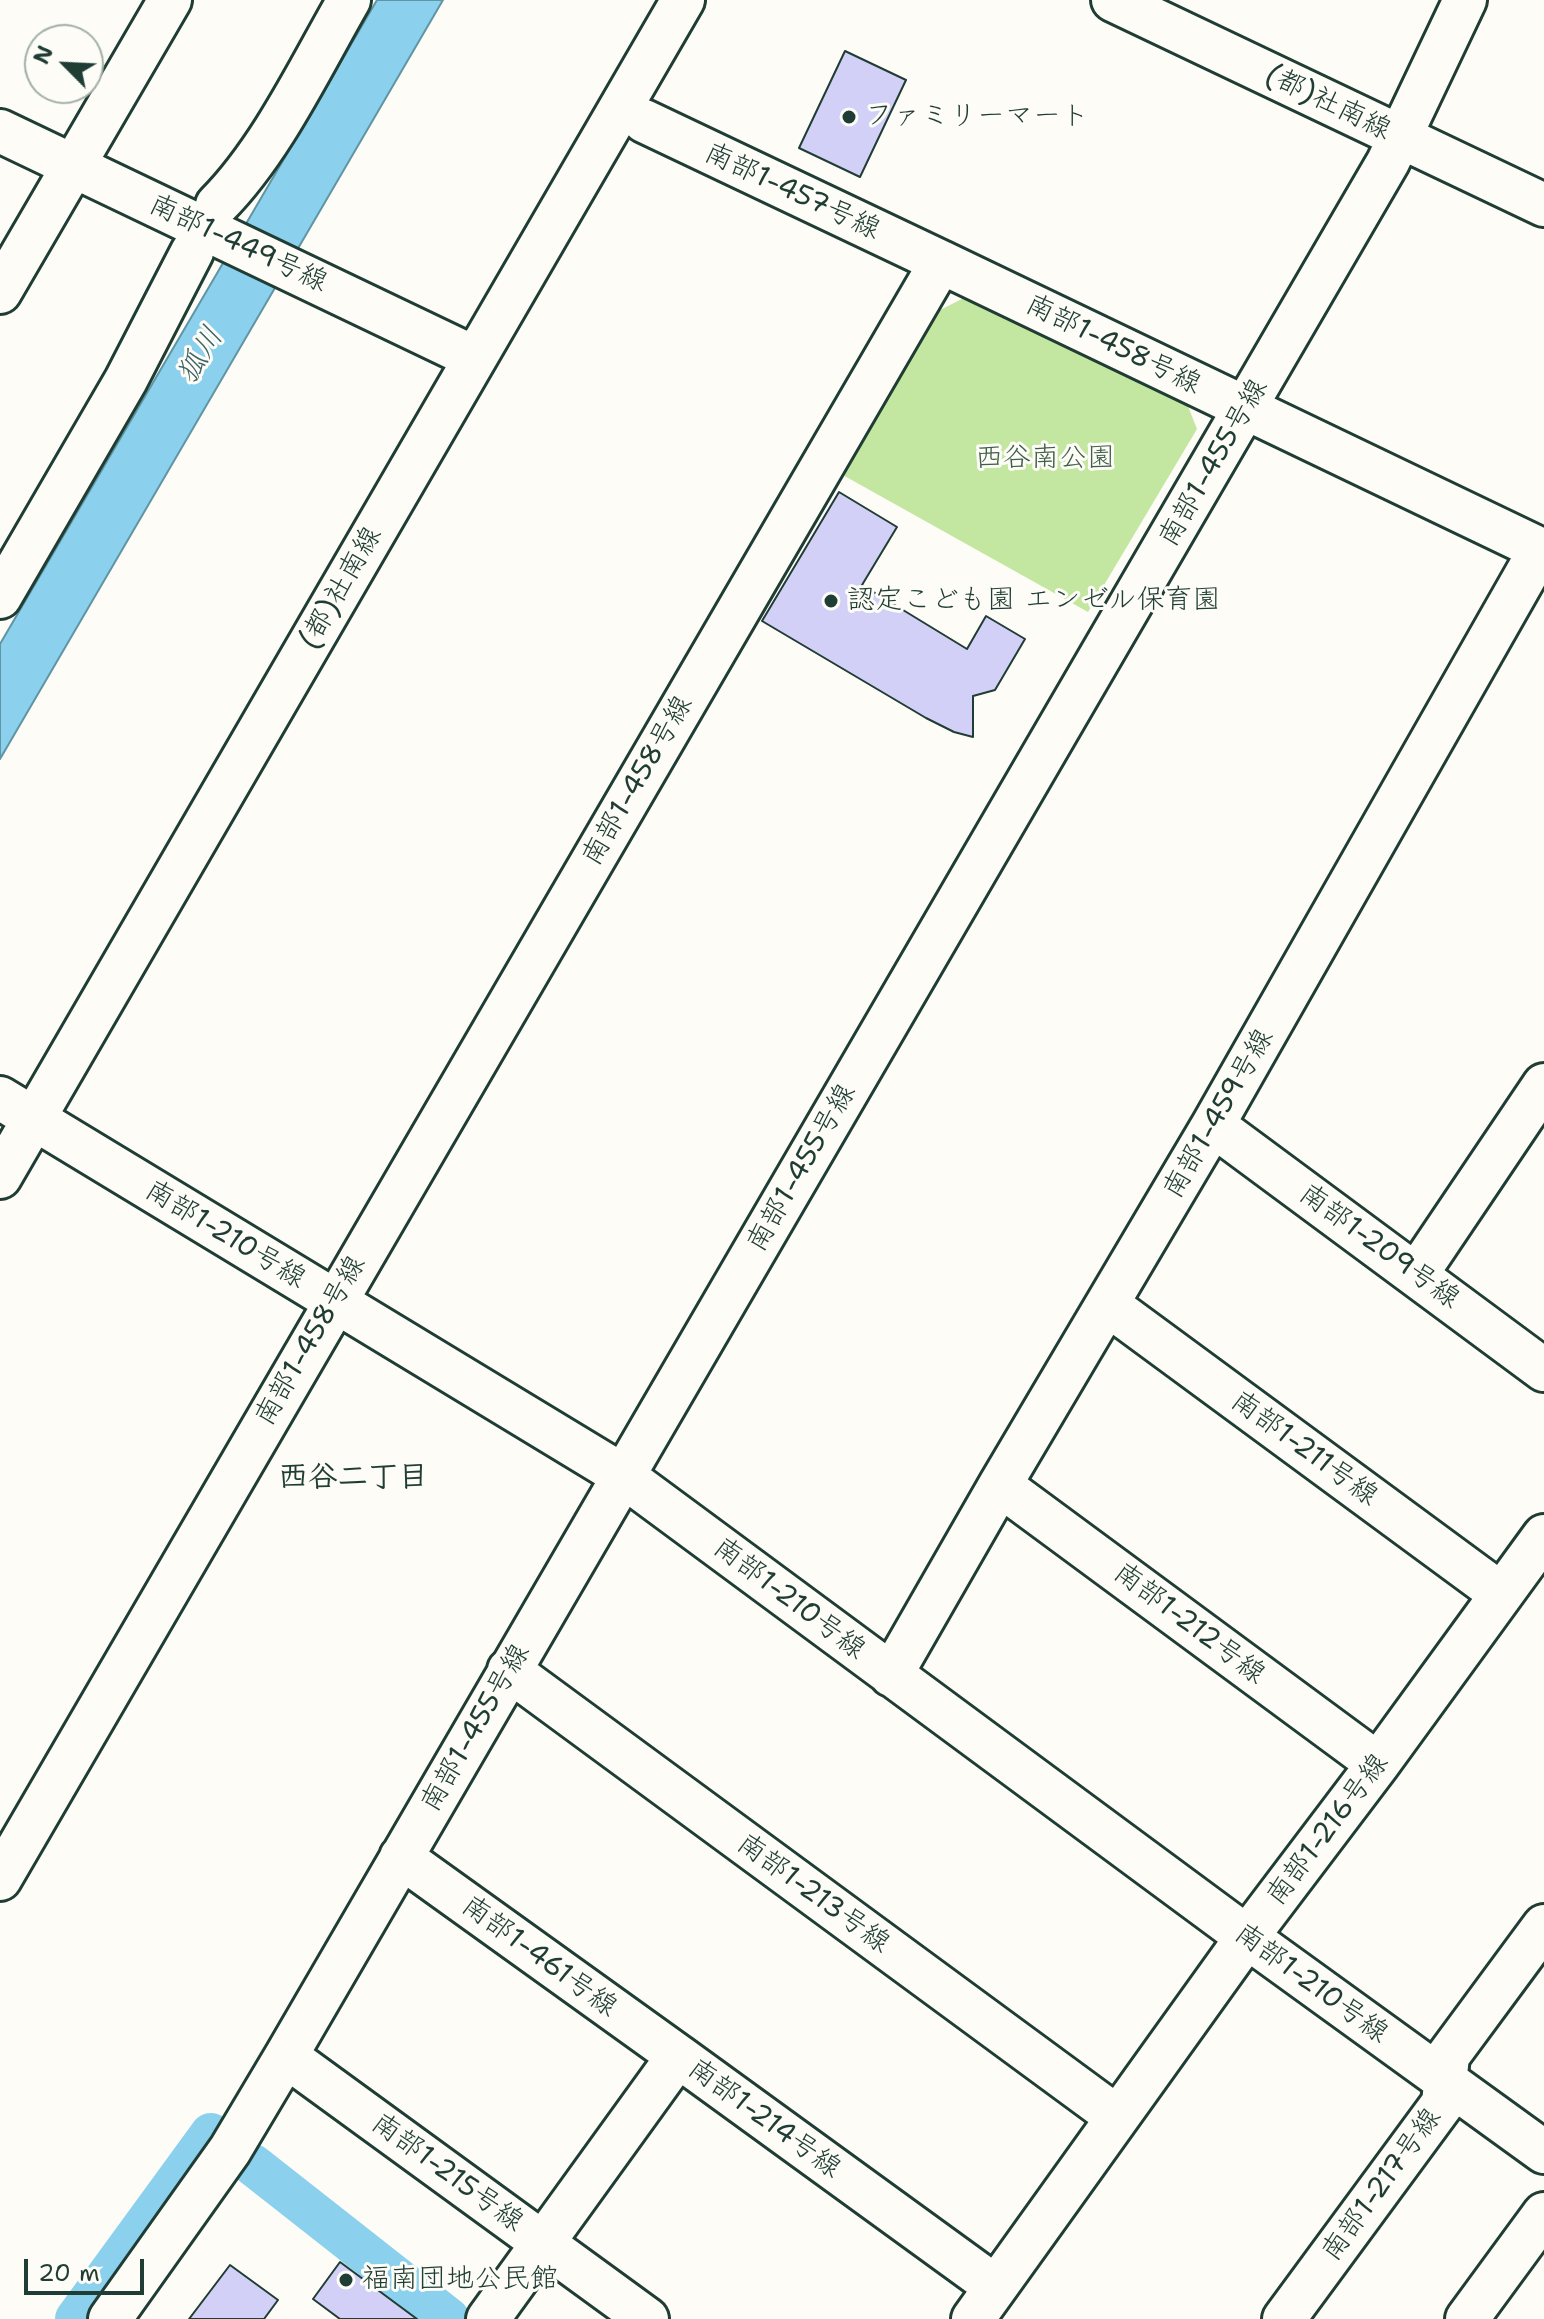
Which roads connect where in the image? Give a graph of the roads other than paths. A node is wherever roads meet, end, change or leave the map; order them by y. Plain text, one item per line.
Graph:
1 (170, 0) edge
2 (349, 0) edge
3 (683, 0) edge
4 (1113, 0) edge
5 (1465, 0) edge
6 (644, 121) dead end
7 (0, 131) edge
8 (1401, 138) junction
9 (74, 165) junction
10 (1544, 205) edge
11 (206, 229) junction
12 (941, 262) junction
13 (0, 292) edge
14 (475, 358) junction
15 (1245, 409) junction
16 (1542, 550) edge
17 (0, 597) edge
18 (1544, 1085) edge
19 (17, 1108) edge
20 (1213, 1125) junction
21 (0, 1177) edge
22 (1416, 1275) junction
23 (334, 1301) junction
24 (1107, 1304) junction
25 (1544, 1370) edge
26 (622, 1475) junction
27 (1000, 1485) junction
28 (1544, 1536) edge
29 (1501, 1594) junction
30 (509, 1670) junction
31 (891, 1675) junction
32 (1378, 1764) junction
33 (401, 1857) junction
34 (0, 1879) edge
35 (1544, 1926) edge
36 (1247, 1937) junction
37 (286, 2056) junction
38 (678, 2056) junction
39 (1445, 2082) junction
40 (1117, 2117) junction
41 (1544, 2152) edge
42 (1544, 2214) edge
43 (542, 2242) junction
44 (985, 2303) edge
45 (110, 2319) edge
46 (488, 2319) edge
47 (647, 2319) edge
48 (1284, 2319) edge
49 (1467, 2319) edge

1 - 9 street
2 - 11 street
3 - 14 street, (都)社南線
4 - 8 street, (都)社南線
5 - 8 street, 南部1-455号線
6 - 12 street, 南部1-457号線
7 - 9 street, 南部1-449号線
8 - 10 street, (都)社南線
8 - 15 street, 南部1-455号線
9 - 11 street, 南部1-449号線
9 - 13 street
11 - 14 street, 南部1-449号線
11 - 17 street
12 - 15 street, 南部1-458号線
12 - 23 street, 南部1-458号線
14 - 19 street, (都)社南線
15 - 16 street, 南部1-458号線
15 - 26 street, 南部1-455号線
16 - 20 street, 南部1-459号線
18 - 22 street
19 - 21 street, (都)社南線
19 - 23 street, 南部1-210号線
20 - 22 street, 南部1-209号線
20 - 24 street, 南部1-459号線
22 - 25 street, 南部1-209号線
23 - 26 street, 南部1-210号線
23 - 34 street, 南部1-458号線
24 - 27 street, 南部1-459号線
24 - 29 street, 南部1-211号線
26 - 30 street, 南部1-455号線
26 - 31 street, 南部1-210号線
27 - 31 street, 南部1-459号線
27 - 32 street, 南部1-212号線
28 - 29 street, 南部1-216号線
29 - 32 street, 南部1-216号線
30 - 33 street, 南部1-455号線
30 - 40 street, 南部1-213号線
31 - 36 street, 南部1-210号線
32 - 36 street, 南部1-216号線
33 - 37 street, 南部1-455号線
33 - 38 street, 南部1-461号線
35 - 39 street, 南部1-217号線
36 - 39 street, 南部1-210号線
36 - 40 street, 南部1-216号線
37 - 43 street, 南部1-215号線
37 - 45 street, 南部1-455号線
38 - 43 street, 南部1-214号線
38 - 44 street, 南部1-214号線
39 - 41 street, 南部1-210号線
39 - 48 street, 南部1-217号線
40 - 44 street, 南部1-216号線
42 - 49 street
43 - 46 street, 南部1-214号線
43 - 47 street, 南部1-215号線

